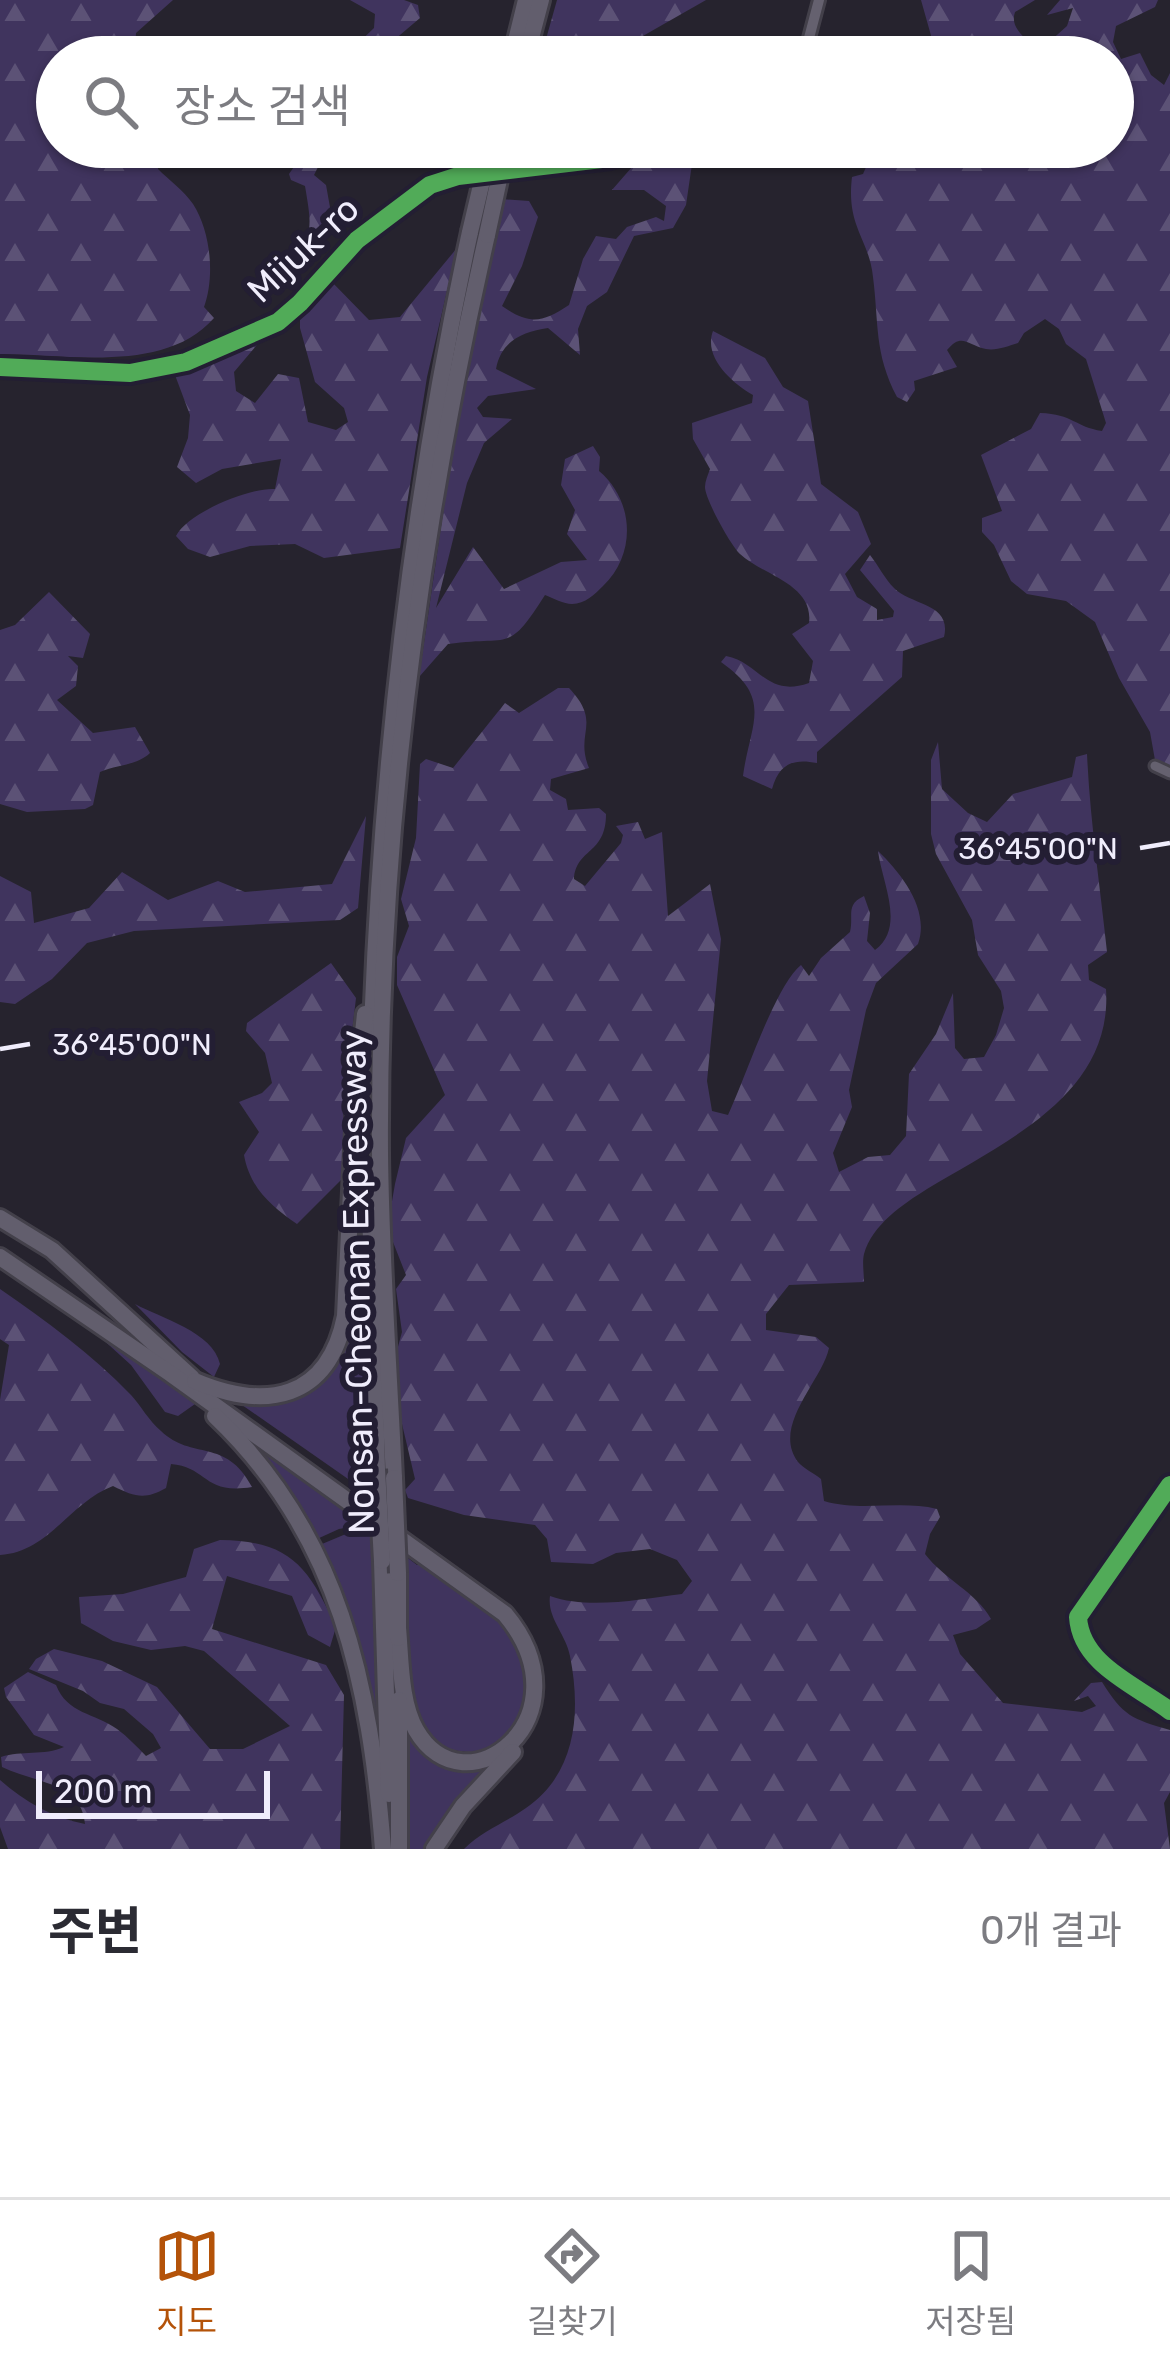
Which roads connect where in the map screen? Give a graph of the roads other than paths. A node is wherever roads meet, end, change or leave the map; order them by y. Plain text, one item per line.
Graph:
1 (526, 0) edge
2 (541, 0) edge
3 (819, 0) edge
4 (525, 31) junction
5 (522, 36) edge
6 (525, 36) edge
7 (810, 36) edge
8 (487, 168) edge
9 (499, 168) edge
10 (526, 168) edge
11 (478, 233) junction
12 (0, 367) edge
13 (1155, 766) dead end
14 (1170, 773) edge
15 (376, 923) junction
16 (0, 1218) edge
17 (0, 1257) edge
18 (170, 1374) junction
19 (195, 1381) junction
20 (386, 1473) junction
21 (1170, 1485) edge
22 (398, 1628) junction
23 (1170, 1711) edge
24 (385, 1849) edge
25 (399, 1849) edge
26 (434, 1849) edge

1 - 4 highway
2 - 4 highway
3 - 7 street
4 - 5 highway
4 - 6 highway
8 - 11 highway, Nonsan-Cheonan Expressway, bridge
9 - 11 highway, Nonsan-Cheonan Expressway, bridge
10 - 12 street, Mijuk-ro
11 - 15 highway, Nonsan-Cheonan Expressway
11 - 20 highway, Nonsan-Cheonan Expressway
13 - 14 street
15 - 19 highway
15 - 20 highway, Nonsan-Cheonan Expressway
16 - 19 highway
17 - 18 highway
18 - 22 highway
18 - 24 highway
19 - 26 highway
20 - 22 highway, Nonsan-Cheonan Expressway, bridge
20 - 24 highway, Nonsan-Cheonan Expressway, bridge
21 - 23 street
22 - 25 highway, Nonsan-Cheonan Expressway

